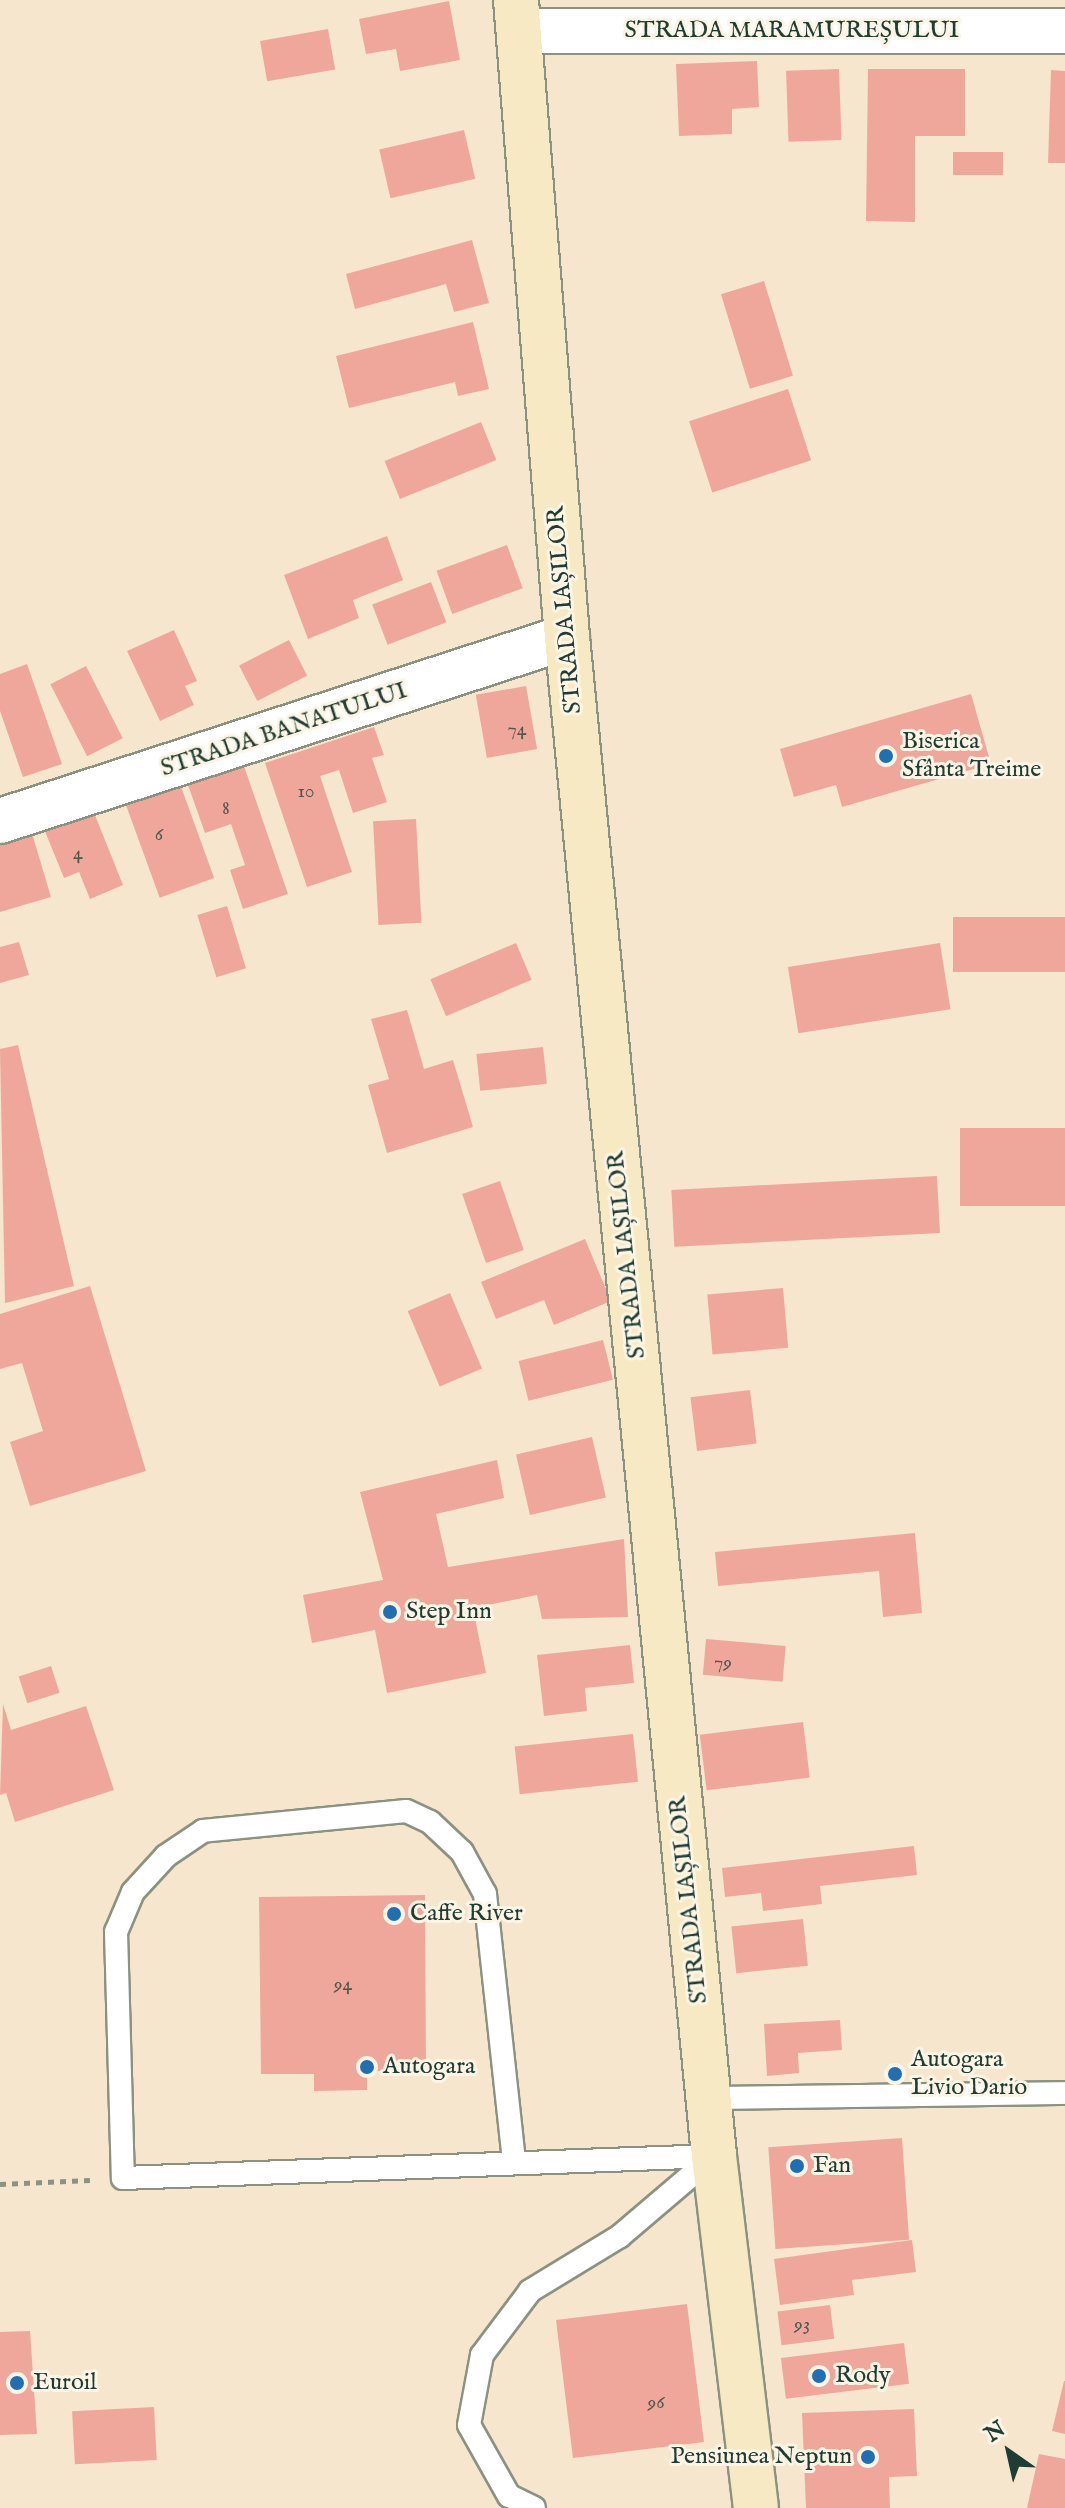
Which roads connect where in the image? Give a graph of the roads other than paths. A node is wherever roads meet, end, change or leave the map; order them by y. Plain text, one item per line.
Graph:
1 (518, 15) edge
2 (1065, 31) edge
3 (567, 637) junction
4 (0, 821) edge
5 (1065, 2093) edge
6 (709, 2098) junction
7 (714, 2156) junction
8 (514, 2161) junction
9 (534, 2508) edge
10 (756, 2508) edge

1 - 2 street, STRADA MARAMUREȘULUI
1 - 3 street, STRADA IAȘILOR
3 - 4 street, STRADA BANATULUI
3 - 6 street, STRADA IAȘILOR
5 - 6 lane
6 - 7 street, STRADA IAȘILOR
7 - 8 lane
7 - 9 lane
7 - 10 street, STRADA IAȘILOR
8 - 8 lane

